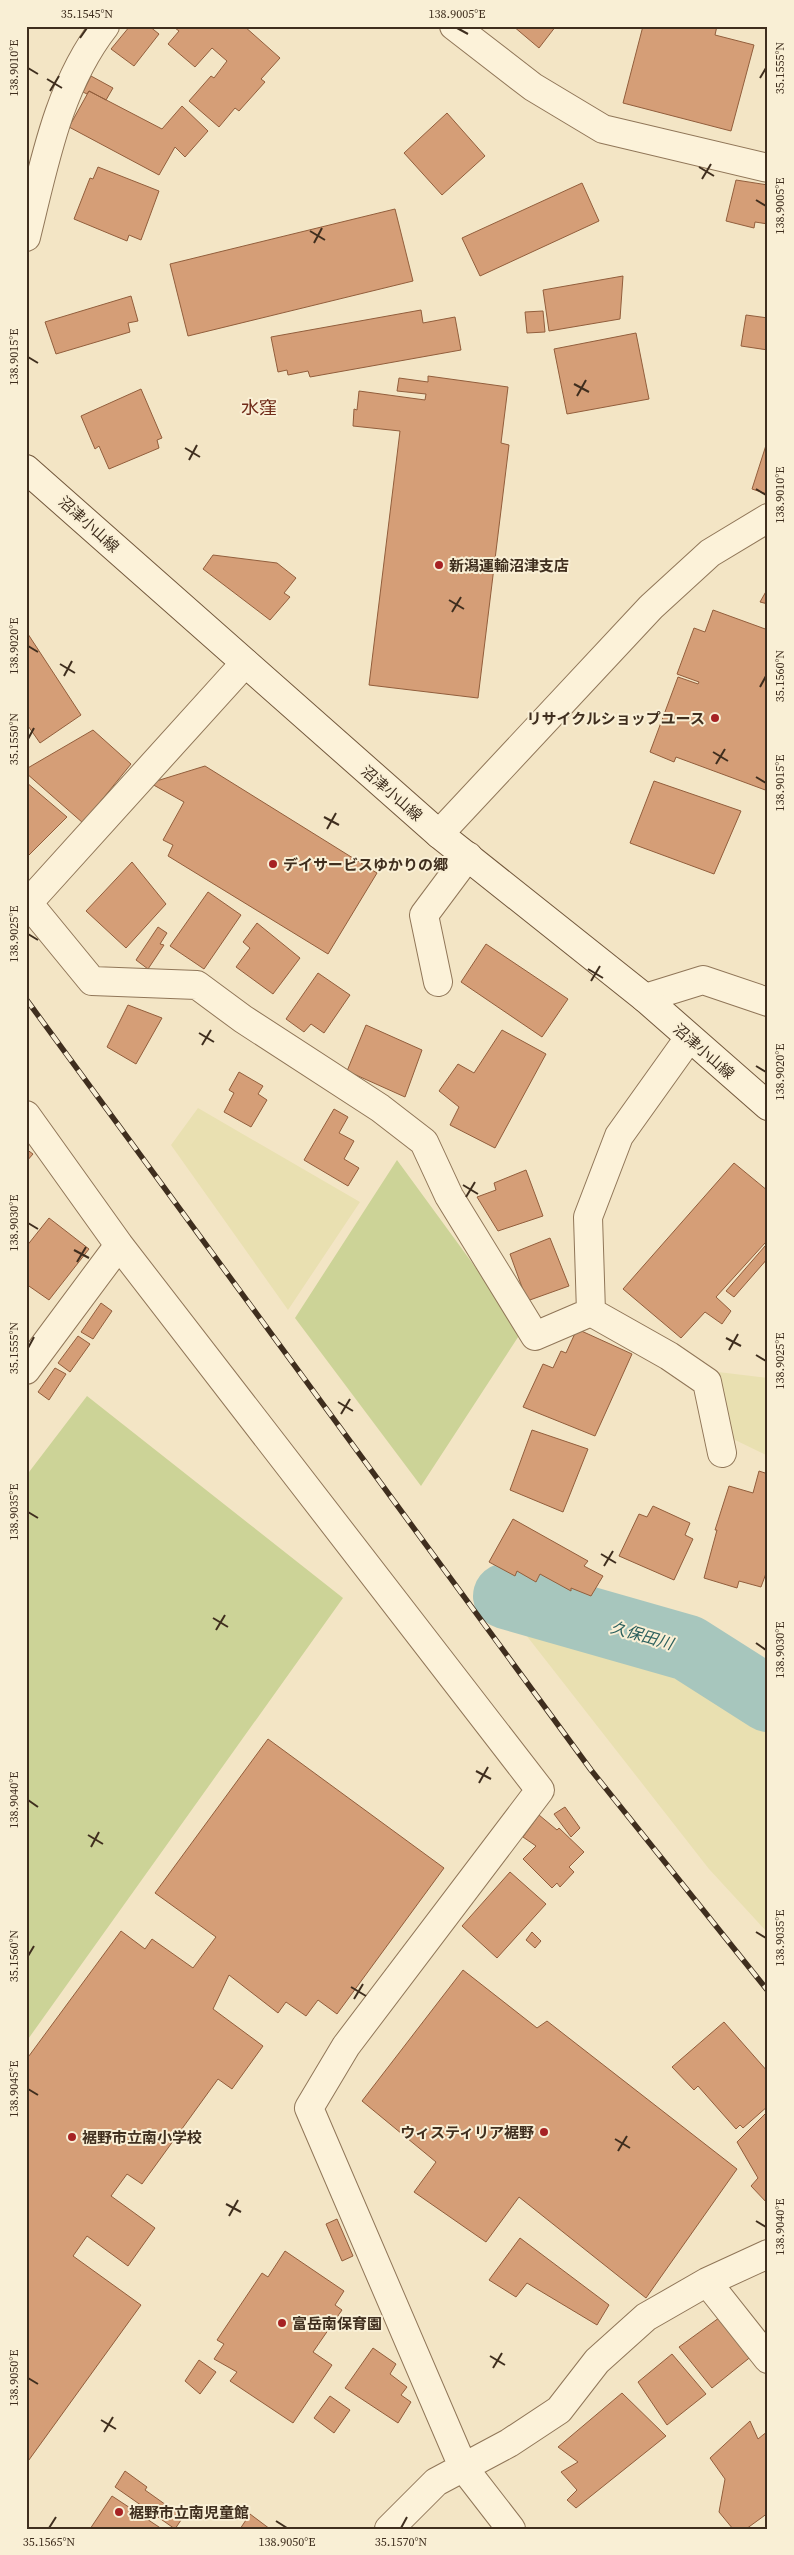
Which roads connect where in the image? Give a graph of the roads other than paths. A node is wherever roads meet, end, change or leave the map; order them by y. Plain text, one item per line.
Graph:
1 (105, 26) edge
2 (454, 26) edge
3 (768, 168) edge
4 (26, 237) edge
5 (26, 468) edge
6 (768, 518) edge
7 (245, 663) junction
8 (439, 834) junction
9 (468, 856) junction
10 (438, 982) dead end
11 (645, 998) junction
12 (768, 1002) edge
13 (689, 1038) junction
14 (768, 1106) edge
15 (26, 1115) edge
16 (119, 1245) junction
17 (591, 1312) junction
18 (26, 1370) edge
19 (722, 1453) dead end
20 (768, 2254) edge
21 (707, 2282) junction
22 (768, 2359) edge
23 (463, 2467) junction
24 (389, 2529) edge
25 (511, 2529) edge

1 - 4 street
2 - 3 street
5 - 7 street, 沼津小山線
6 - 8 street
7 - 8 street, 沼津小山線
7 - 17 street
8 - 9 street, 沼津小山線
9 - 10 street
9 - 11 street, 沼津小山線
11 - 12 street
11 - 13 street, 沼津小山線
13 - 14 street, 沼津小山線
13 - 17 street
15 - 16 street
16 - 18 street
16 - 23 street
17 - 19 street
20 - 21 street
21 - 22 street
21 - 23 street
23 - 24 street
23 - 25 street

